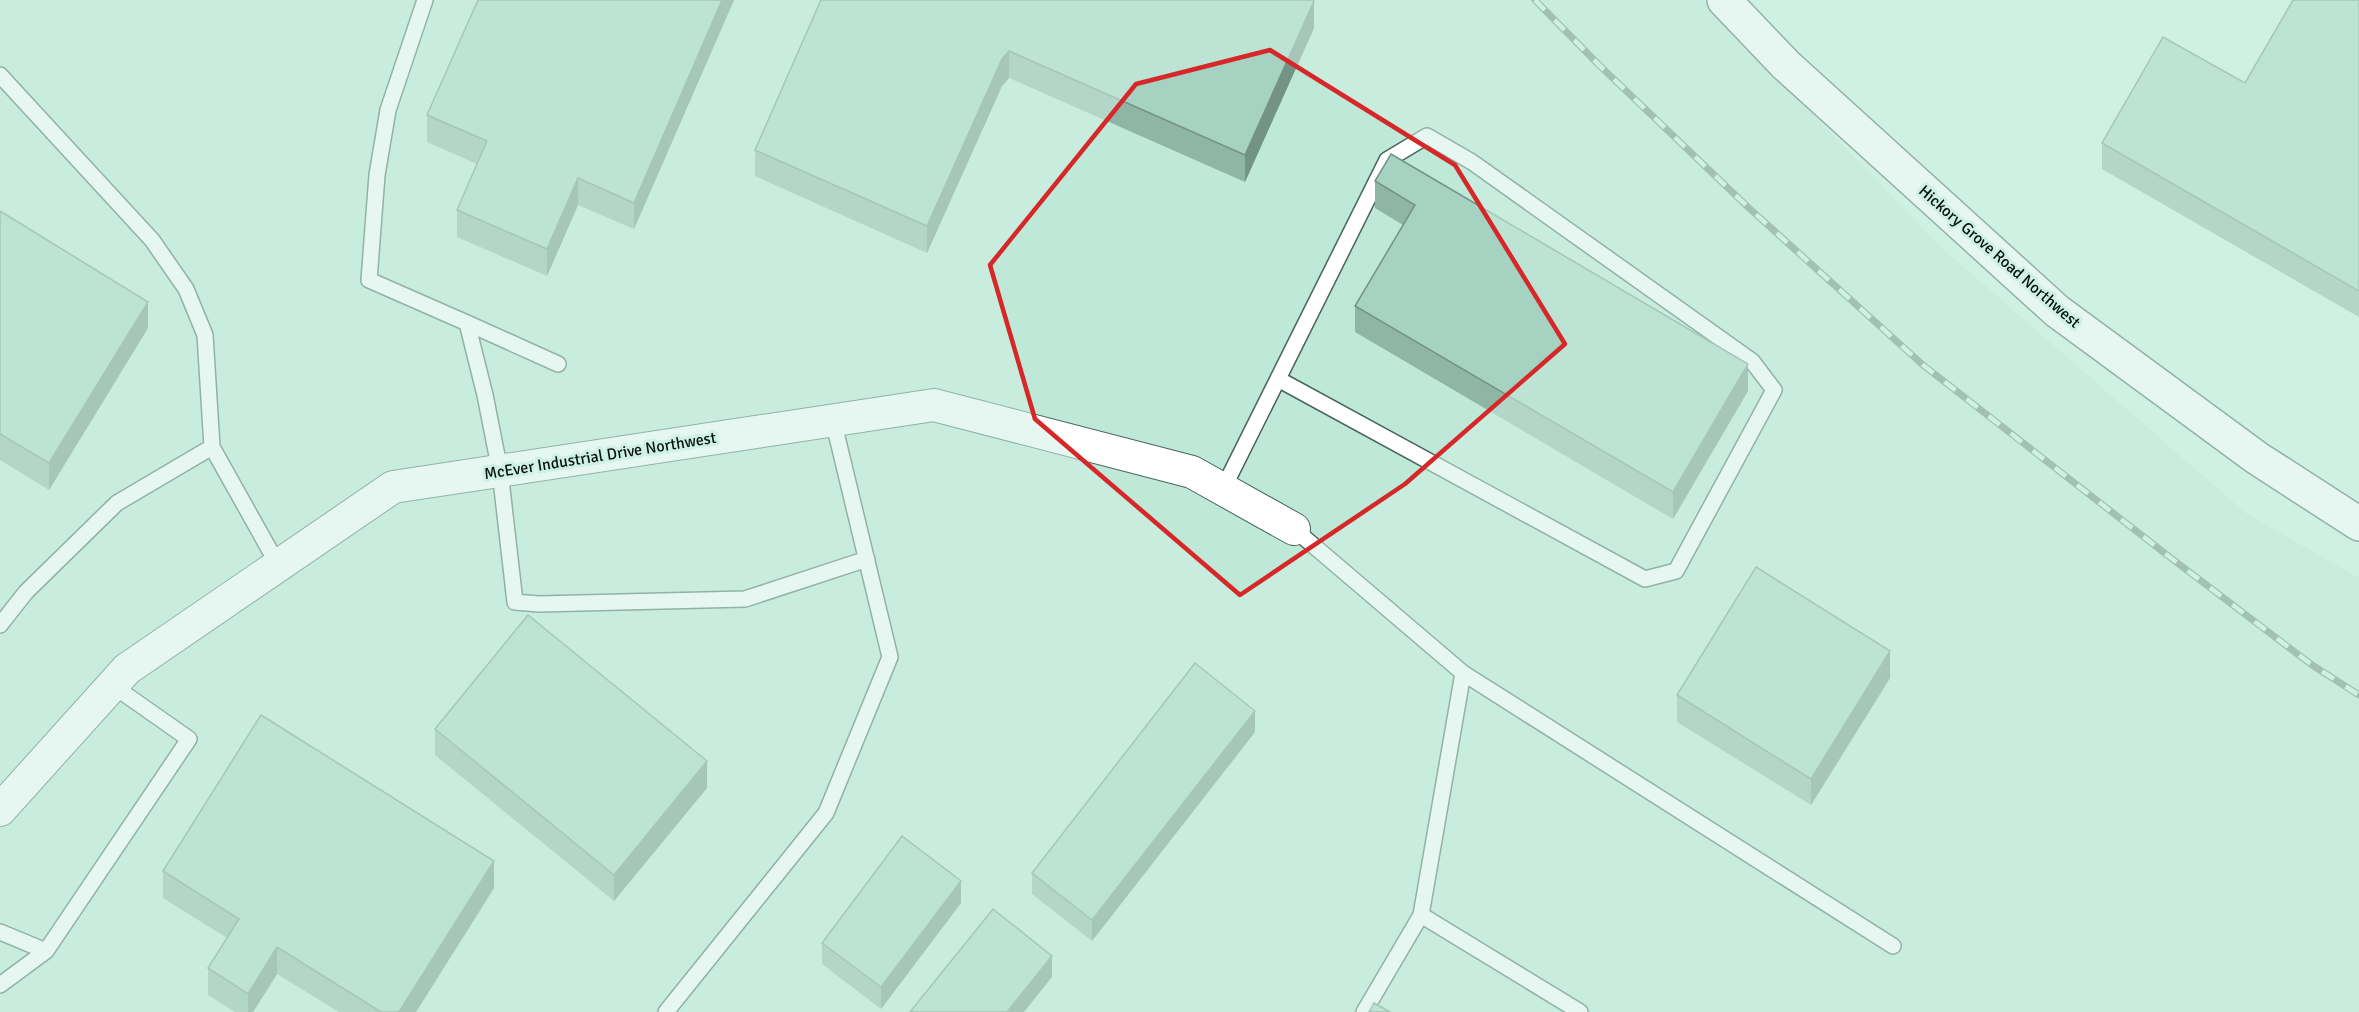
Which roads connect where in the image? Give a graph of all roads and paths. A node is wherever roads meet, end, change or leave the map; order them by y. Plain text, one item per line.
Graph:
1 (425, 0) edge
2 (1724, 0) edge
3 (0, 75) edge
4 (467, 323) junction
5 (558, 364) dead end
6 (1278, 379) junction
7 (833, 420) junction
8 (212, 447) junction
9 (500, 471) junction
10 (1223, 489) junction
11 (2359, 524) edge
12 (1294, 529) joint
13 (867, 559) junction
14 (278, 566) junction
15 (0, 625) edge
16 (1463, 673) junction
17 (112, 685) junction
18 (0, 810) edge
19 (1421, 915) junction
20 (0, 933) edge
21 (1893, 946) dead end
22 (46, 951) junction
23 (0, 985) edge
24 (666, 1012) edge
25 (1364, 1012) edge
26 (1580, 1012) edge

1 - 4 lane
2 - 11 street, Hickory Grove Road Northwest
3 - 8 lane
4 - 5 lane
4 - 9 lane
6 - 6 lane
6 - 10 lane
7 - 9 street, McEver Industrial Drive Northwest
7 - 10 street, McEver Industrial Drive Northwest
7 - 13 lane
8 - 14 lane
8 - 15 lane
9 - 13 lane
9 - 14 street, McEver Industrial Drive Northwest
10 - 12 street, McEver Industrial Drive Northwest
12 - 16 lane
13 - 24 lane
14 - 17 street, McEver Industrial Drive Northwest
16 - 19 lane
16 - 21 lane
17 - 18 street, McEver Industrial Drive Northwest
17 - 22 lane
19 - 25 lane
19 - 26 lane
20 - 22 lane
22 - 23 lane

